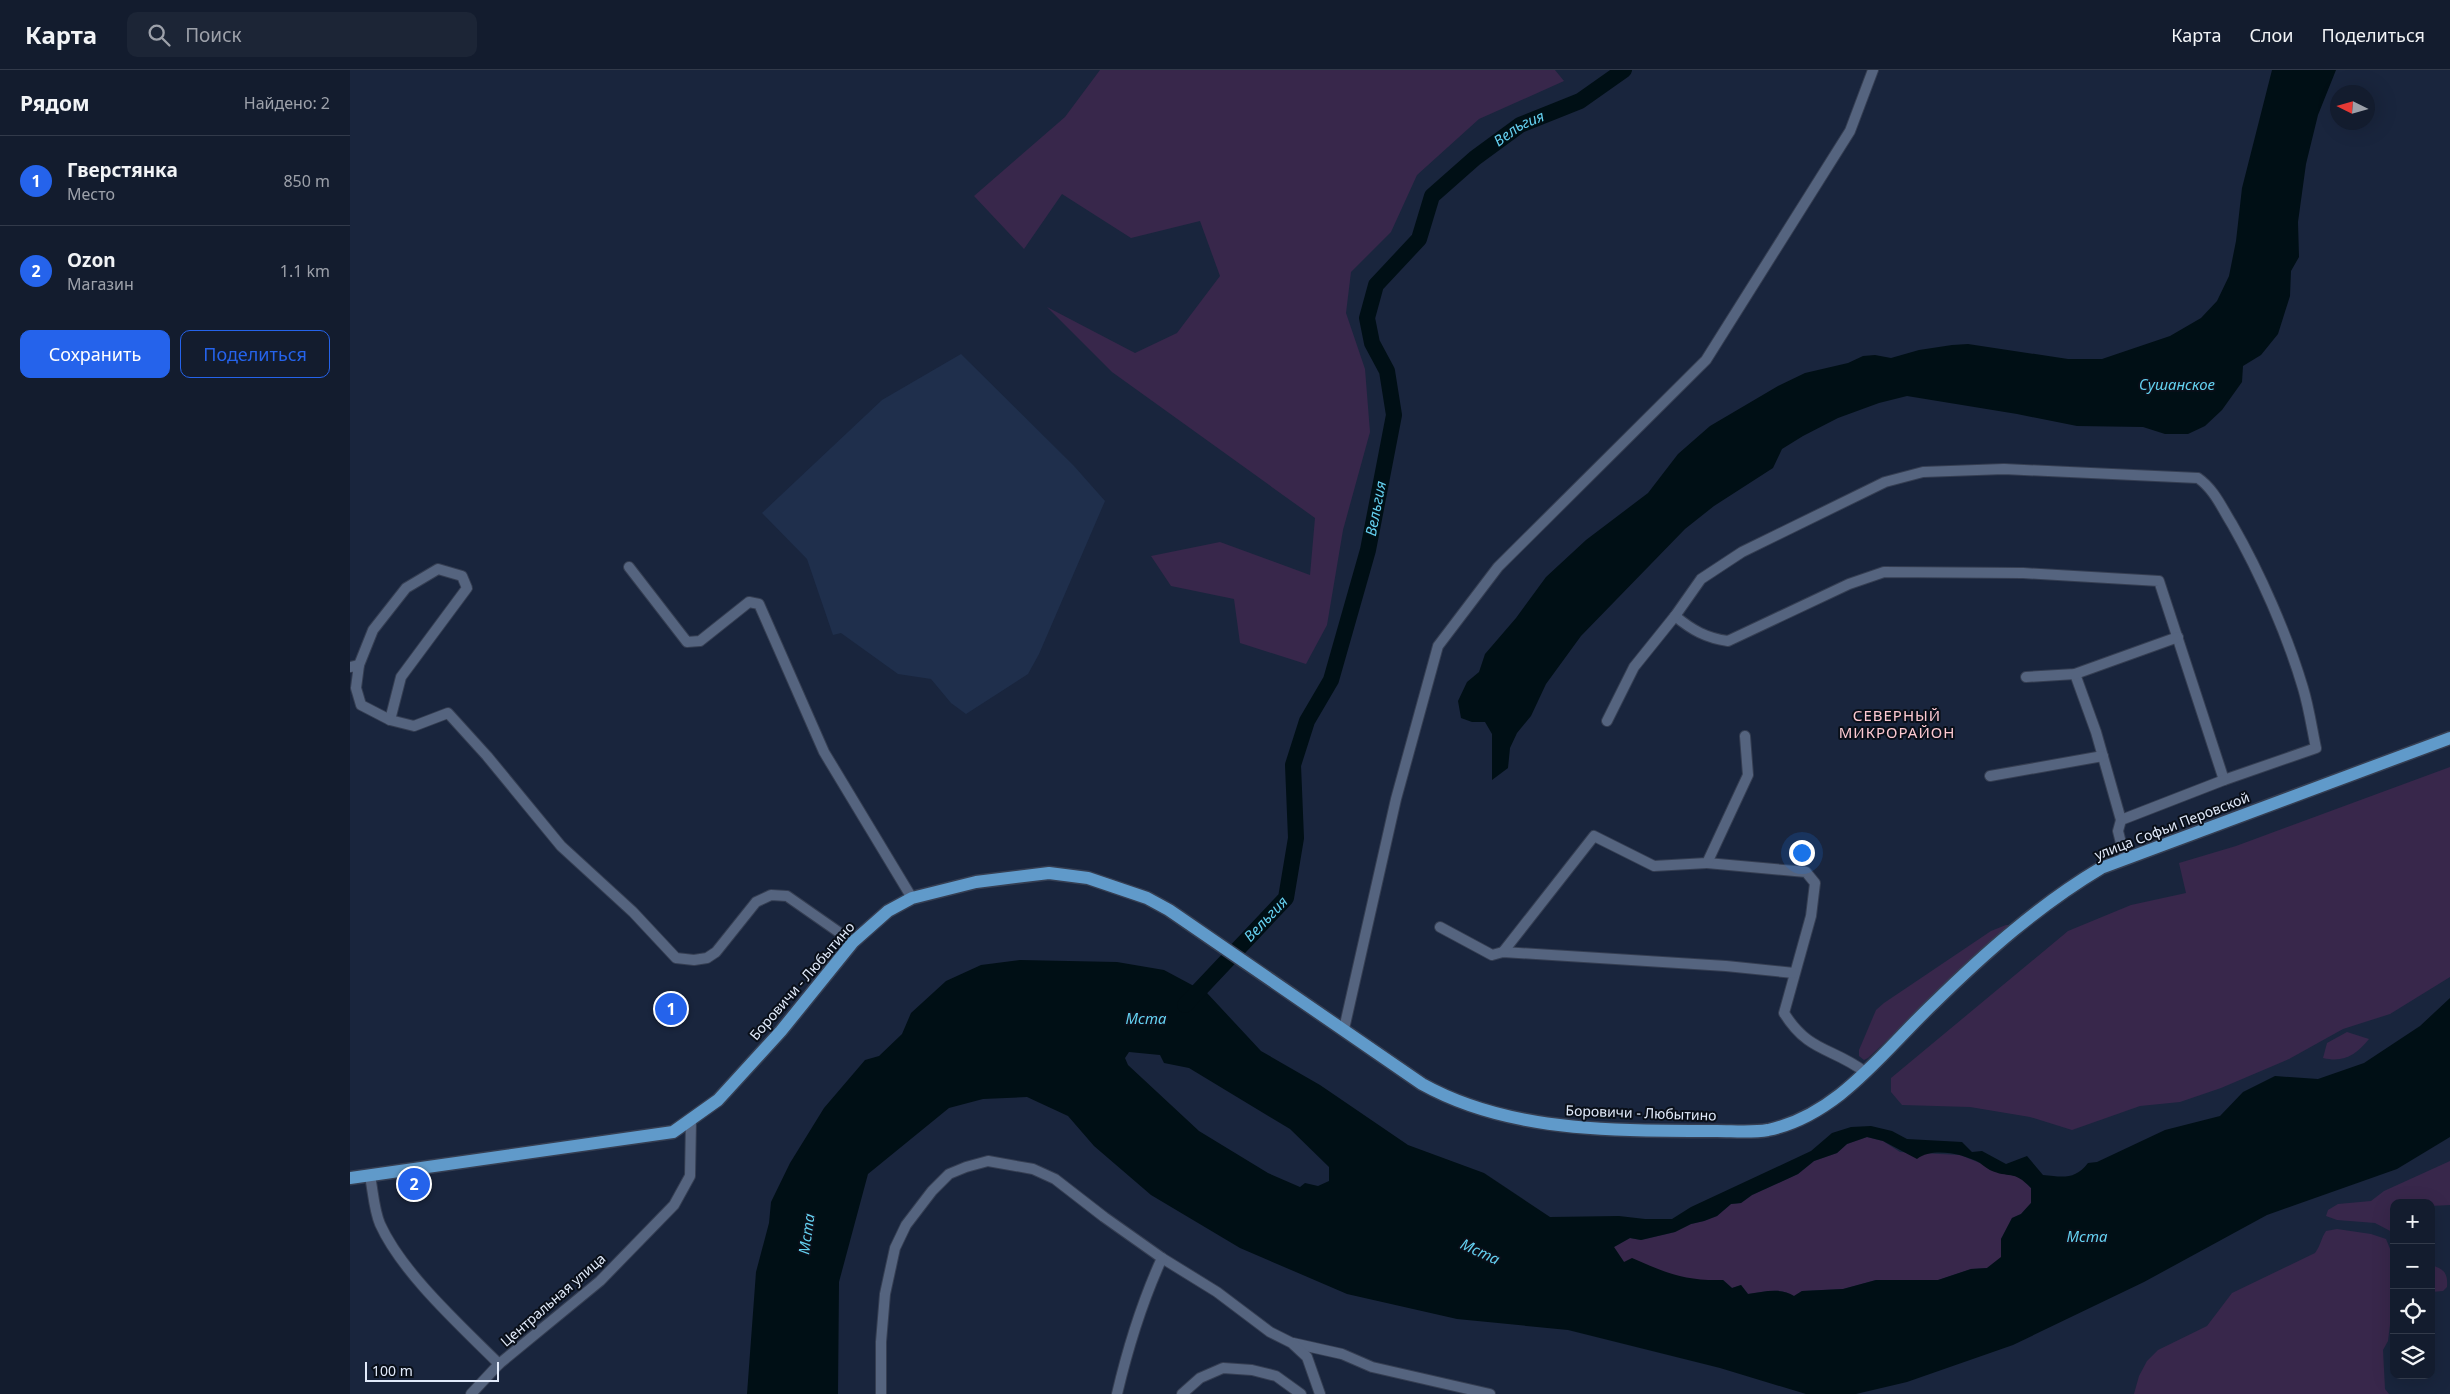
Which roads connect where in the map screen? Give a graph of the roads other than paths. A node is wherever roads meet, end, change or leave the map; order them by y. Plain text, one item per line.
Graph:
1 (1873, 70) edge
2 (629, 567) dead end
3 (1675, 616) junction
4 (2178, 637) junction
5 (354, 666) edge
6 (2075, 674) junction
7 (2026, 677) dead end
8 (390, 720) junction
9 (1607, 721) dead end
10 (1745, 736) dead end
11 (2450, 738) edge
12 (2102, 756) junction
13 (1990, 776) dead end
14 (2224, 780) junction
15 (2121, 820) junction
16 (2125, 859) junction
17 (1707, 863) junction
18 (912, 898) junction
19 (1440, 927) dead end
20 (853, 942) junction
21 (1503, 952) junction
22 (1794, 973) junction
23 (1344, 1029) junction
24 (1875, 1063) joint
25 (1865, 1072) junction
26 (691, 1120) junction
27 (370, 1176) junction
28 (350, 1178) edge
29 (1162, 1258) junction
30 (1292, 1343) junction
31 (499, 1364) junction
32 (471, 1394) edge
33 (881, 1394) edge
34 (1116, 1394) edge
35 (1182, 1394) edge
36 (1301, 1394) edge
37 (1320, 1394) edge
38 (1490, 1394) edge

1 - 23 street
2 - 18 street
3 - 4 street
3 - 9 street
3 - 14 street
4 - 6 street
4 - 14 street
5 - 8 street
5 - 8 street
6 - 7 street
6 - 12 street
8 - 20 street
10 - 17 street
11 - 16 main road, улица Софьи Перовской
12 - 13 street
12 - 15 street
14 - 15 street
15 - 16 street
16 - 24 main road, улица Софьи Перовской
17 - 21 street
17 - 22 street
18 - 20 main road, Боровичи - Любытино
18 - 23 main road, Боровичи - Любытино
19 - 21 street
20 - 26 main road, Боровичи - Любытино
21 - 22 street
22 - 25 street
23 - 25 main road, Боровичи - Любытино
24 - 25 main road, Боровичи - Любытино
26 - 27 main road, Боровичи - Любытино
26 - 31 street, Центральная улица
27 - 28 main road, Боровичи - Любытино
27 - 31 street
29 - 30 street
29 - 33 street
29 - 34 street
30 - 37 street
30 - 38 street
31 - 32 street, Центральная улица
35 - 36 street

